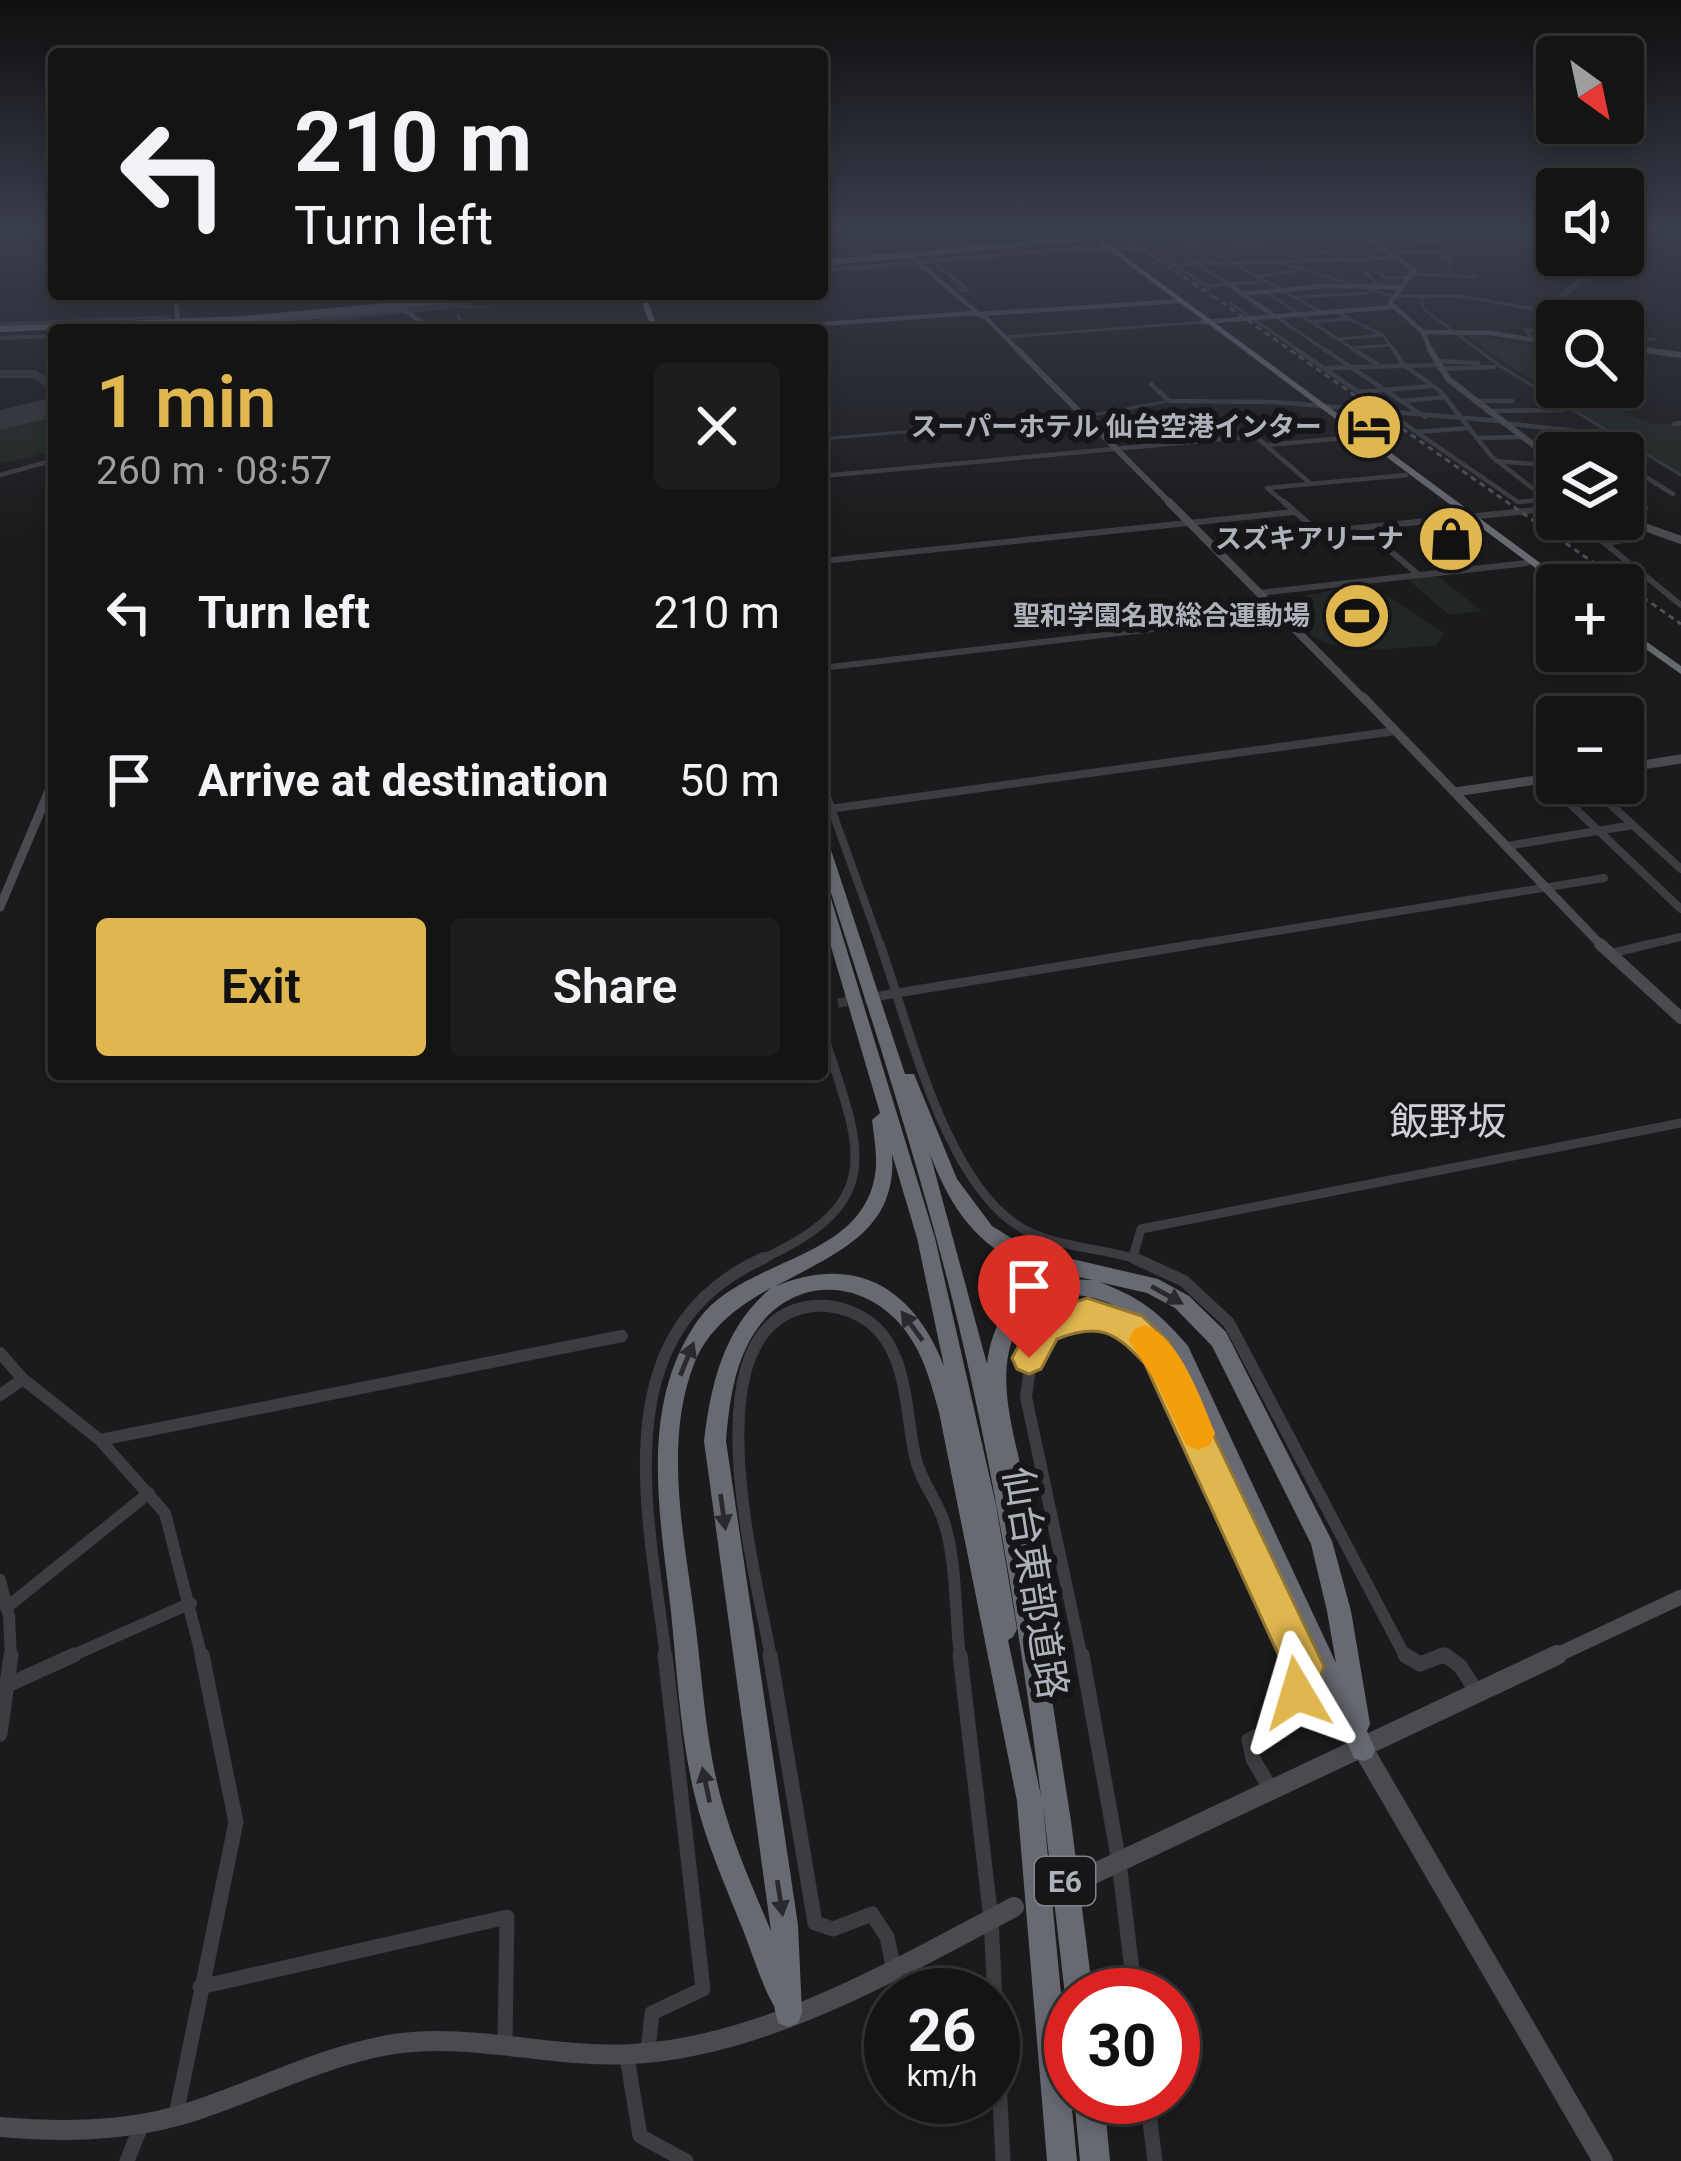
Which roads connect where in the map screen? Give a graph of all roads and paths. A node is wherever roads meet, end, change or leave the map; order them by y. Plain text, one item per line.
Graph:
1 (999, 330) edge
2 (1102, 330) edge
3 (1217, 330) edge
4 (1269, 330) edge
5 (1296, 330) edge
6 (1324, 330) edge
7 (1348, 330) edge
8 (1373, 330) edge
9 (1421, 330) edge
10 (1423, 332) junction
11 (1383, 335) junction
12 (1007, 337) junction
13 (1359, 337) junction
14 (1536, 337) edge
15 (1337, 339) junction
16 (1313, 341) junction
17 (1288, 343) junction
18 (1390, 345) junction
19 (1352, 348) junction
20 (1644, 350) edge
21 (1397, 355) junction
22 (1681, 356) edge
23 (1366, 357) junction
24 (1482, 363) dead end
25 (1377, 364) junction
26 (1404, 365) junction
27 (1437, 365) junction
28 (1351, 366) junction
29 (1493, 367) dead end
30 (1325, 368) junction
31 (1151, 384) dead end
32 (1432, 386) junction
33 (1385, 390) junction
34 (1360, 392) junction
35 (1445, 397) junction
36 (1474, 400) junction
37 (1402, 401) junction
38 (1512, 401) dead end
39 (1323, 409) junction
40 (1535, 410) junction
41 (1563, 410) dead end
42 (1487, 411) junction
43 (1394, 416) junction
44 (1545, 416) dead end
45 (1427, 418) junction
46 (1464, 421) junction
47 (1502, 422) junction
48 (1470, 428) junction
49 (1418, 432) junction
50 (1583, 432) dead end
51 (1358, 437) junction
52 (1521, 437) junction
53 (1477, 438) junction
54 (1265, 446) junction
55 (1533, 446) junction
56 (1536, 446) edge
57 (1536, 448) edge
58 (1114, 449) junction
59 (1496, 461) junction
60 (48, 462) edge
61 (1536, 464) edge
62 (0, 475) edge
63 (828, 475) edge
64 (1406, 475) junction
65 (1646, 478) edge
66 (1312, 484) junction
67 (1536, 491) edge
68 (1673, 494) dead end
69 (1536, 500) edge
70 (1536, 509) edge
71 (1294, 512) junction
72 (1468, 516) junction
73 (1186, 523) junction
74 (1363, 527) junction
75 (1644, 527) edge
76 (1602, 540) edge
77 (1624, 540) edge
78 (1681, 540) edge
79 (1606, 543) junction
80 (828, 560) edge
81 (1527, 562) junction
82 (1536, 566) edge
83 (1536, 568) edge
84 (1419, 574) junction
85 (1259, 593) junction
86 (1680, 603) edge
87 (1280, 614) junction
88 (1644, 647) edge
89 (828, 667) edge
90 (1681, 674) edge
91 (1396, 731) junction
92 (1677, 760) edge
93 (1644, 764) edge
94 (1536, 780) edge
95 (1455, 792) junction
96 (48, 793) edge
97 (1570, 804) edge
98 (1610, 804) edge
99 (828, 809) edge
100 (828, 815) edge
101 (1633, 825) junction
102 (1598, 831) junction
103 (1507, 846) junction
104 (828, 868) edge
105 (1681, 869) edge
106 (1604, 878) dead end
107 (1546, 889) junction
108 (828, 906) edge
109 (0, 907) edge
110 (1681, 909) edge
111 (1681, 937) edge
112 (1610, 954) junction
113 (852, 963) junction
114 (891, 994) junction
115 (1681, 1018) edge
116 (828, 1051) edge
117 (1681, 1123) edge
118 (1133, 1257) junction
119 (622, 1336) dead end
120 (0, 1353) edge
121 (23, 1379) junction
122 (0, 1395) edge
123 (100, 1440) junction
124 (149, 1493) junction
125 (0, 1580) edge
126 (1681, 1597) edge
127 (191, 1603) junction
128 (6, 1609) junction
129 (10, 1684) junction
130 (1477, 1692) junction
131 (0, 1734) edge
132 (1363, 1748) junction
133 (1051, 1768) junction
134 (1272, 1791) junction
135 (1030, 1804) junction
136 (1119, 1862) junction
137 (1093, 1874) dead end
138 (1014, 1907) dead end
139 (991, 1919) junction
140 (893, 1965) junction
141 (1076, 1968) edge
142 (1132, 1968) edge
143 (200, 1987) junction
144 (788, 2013) junction
145 (505, 2041) junction
146 (637, 2054) junction
147 (176, 2117) junction
148 (143, 2121) junction
149 (1092, 2124) edge
150 (1151, 2124) edge
151 (0, 2127) edge
152 (127, 2161) edge
153 (686, 2161) edge
154 (1003, 2161) edge
155 (1062, 2161) edge
156 (1095, 2161) edge
157 (1155, 2161) edge
158 (1603, 2161) edge

1 - 12 street
2 - 12 street
3 - 39 highway
4 - 17 street
5 - 16 street
6 - 15 street
7 - 13 street
8 - 11 street
9 - 10 street
10 - 14 street
10 - 27 street
11 - 13 street
11 - 18 street
12 - 58 street
13 - 15 street
15 - 16 street
15 - 19 street
16 - 17 street
16 - 28 street
17 - 30 street
18 - 19 street
18 - 21 street
19 - 23 street
20 - 22 street
21 - 23 street
21 - 26 street
23 - 25 street
24 - 27 street
25 - 26 street
25 - 28 street
26 - 27 street
26 - 32 street
27 - 29 street
27 - 36 street
28 - 30 street
28 - 33 street
30 - 34 street
31 - 39 street
32 - 33 street
32 - 35 street
33 - 34 street
33 - 37 street
34 - 43 street
35 - 37 street
35 - 46 street
36 - 38 street
36 - 42 street
37 - 45 street
39 - 43 street
39 - 51 highway
39 - 72 highway
40 - 41 street
40 - 42 street
40 - 44 street
42 - 47 street
43 - 45 street
43 - 49 street
45 - 46 street
46 - 47 street
46 - 48 street
47 - 50 street
47 - 52 street
48 - 49 street
48 - 53 street
49 - 69 street
51 - 54 street
51 - 64 highway
52 - 53 street
52 - 55 street
53 - 59 street
54 - 58 street
54 - 66 street
55 - 56 street
55 - 57 street
58 - 63 street
58 - 73 street
59 - 61 street
59 - 67 street
60 - 62 street
64 - 66 street
64 - 72 highway
65 - 68 street
66 - 71 street
70 - 72 street
71 - 73 street
71 - 74 street
72 - 74 street
72 - 81 highway
72 - 82 highway
73 - 80 street
73 - 85 street
74 - 84 street
75 - 78 street
76 - 79 street
77 - 79 street
79 - 86 street
81 - 83 highway
81 - 84 street
84 - 85 street
85 - 87 street
87 - 89 street
87 - 91 street
88 - 90 highway
91 - 95 street
91 - 99 street
92 - 93 street
94 - 95 street
95 - 103 street
96 - 109 street
97 - 102 street
98 - 101 street
100 - 114 street
101 - 102 street
101 - 105 street
102 - 103 street
102 - 110 street
103 - 107 street
104 - 113 highway, 仙台東部道路 / E6
106 - 107 street
107 - 112 street
107 - 114 street
108 - 113 highway, 仙台東部道路 / E6
111 - 112 street
112 - 115 street
113 -> 132 highway
113 - 133 highway, 仙台東部道路 / E6
113 - 135 highway, 仙台東部道路 / E6
144 -> 113 highway
114 - 118 street
116 - 146 street
117 - 118 street
118 - 130 street
119 - 123 street
120 - 121 street
121 - 122 street
121 - 123 street
123 - 124 street
124 - 127 street
124 - 128 street
125 - 128 street
126 - 130 street
127 - 129 street
127 - 143 street
128 - 129 street
129 - 131 street
130 - 132 street
132 - 133 highway
132 - 134 street
132 - 158 street
133 - 141 highway, 仙台東部道路 / E6
134 - 136 street
134 - 136 street
135 -> 144 highway
135 - 155 highway, 仙台東部道路 / E6
136 - 137 street
136 - 142 street
138 - 139 street
139 - 140 street
139 - 140 street
139 - 154 street
140 - 144 street
143 - 145 street
143 - 147 street
144 - 146 street
145 - 146 street
145 - 147 street
146 - 153 street
147 - 148 street
148 - 151 street
148 - 152 street
149 - 156 highway
150 - 157 street

